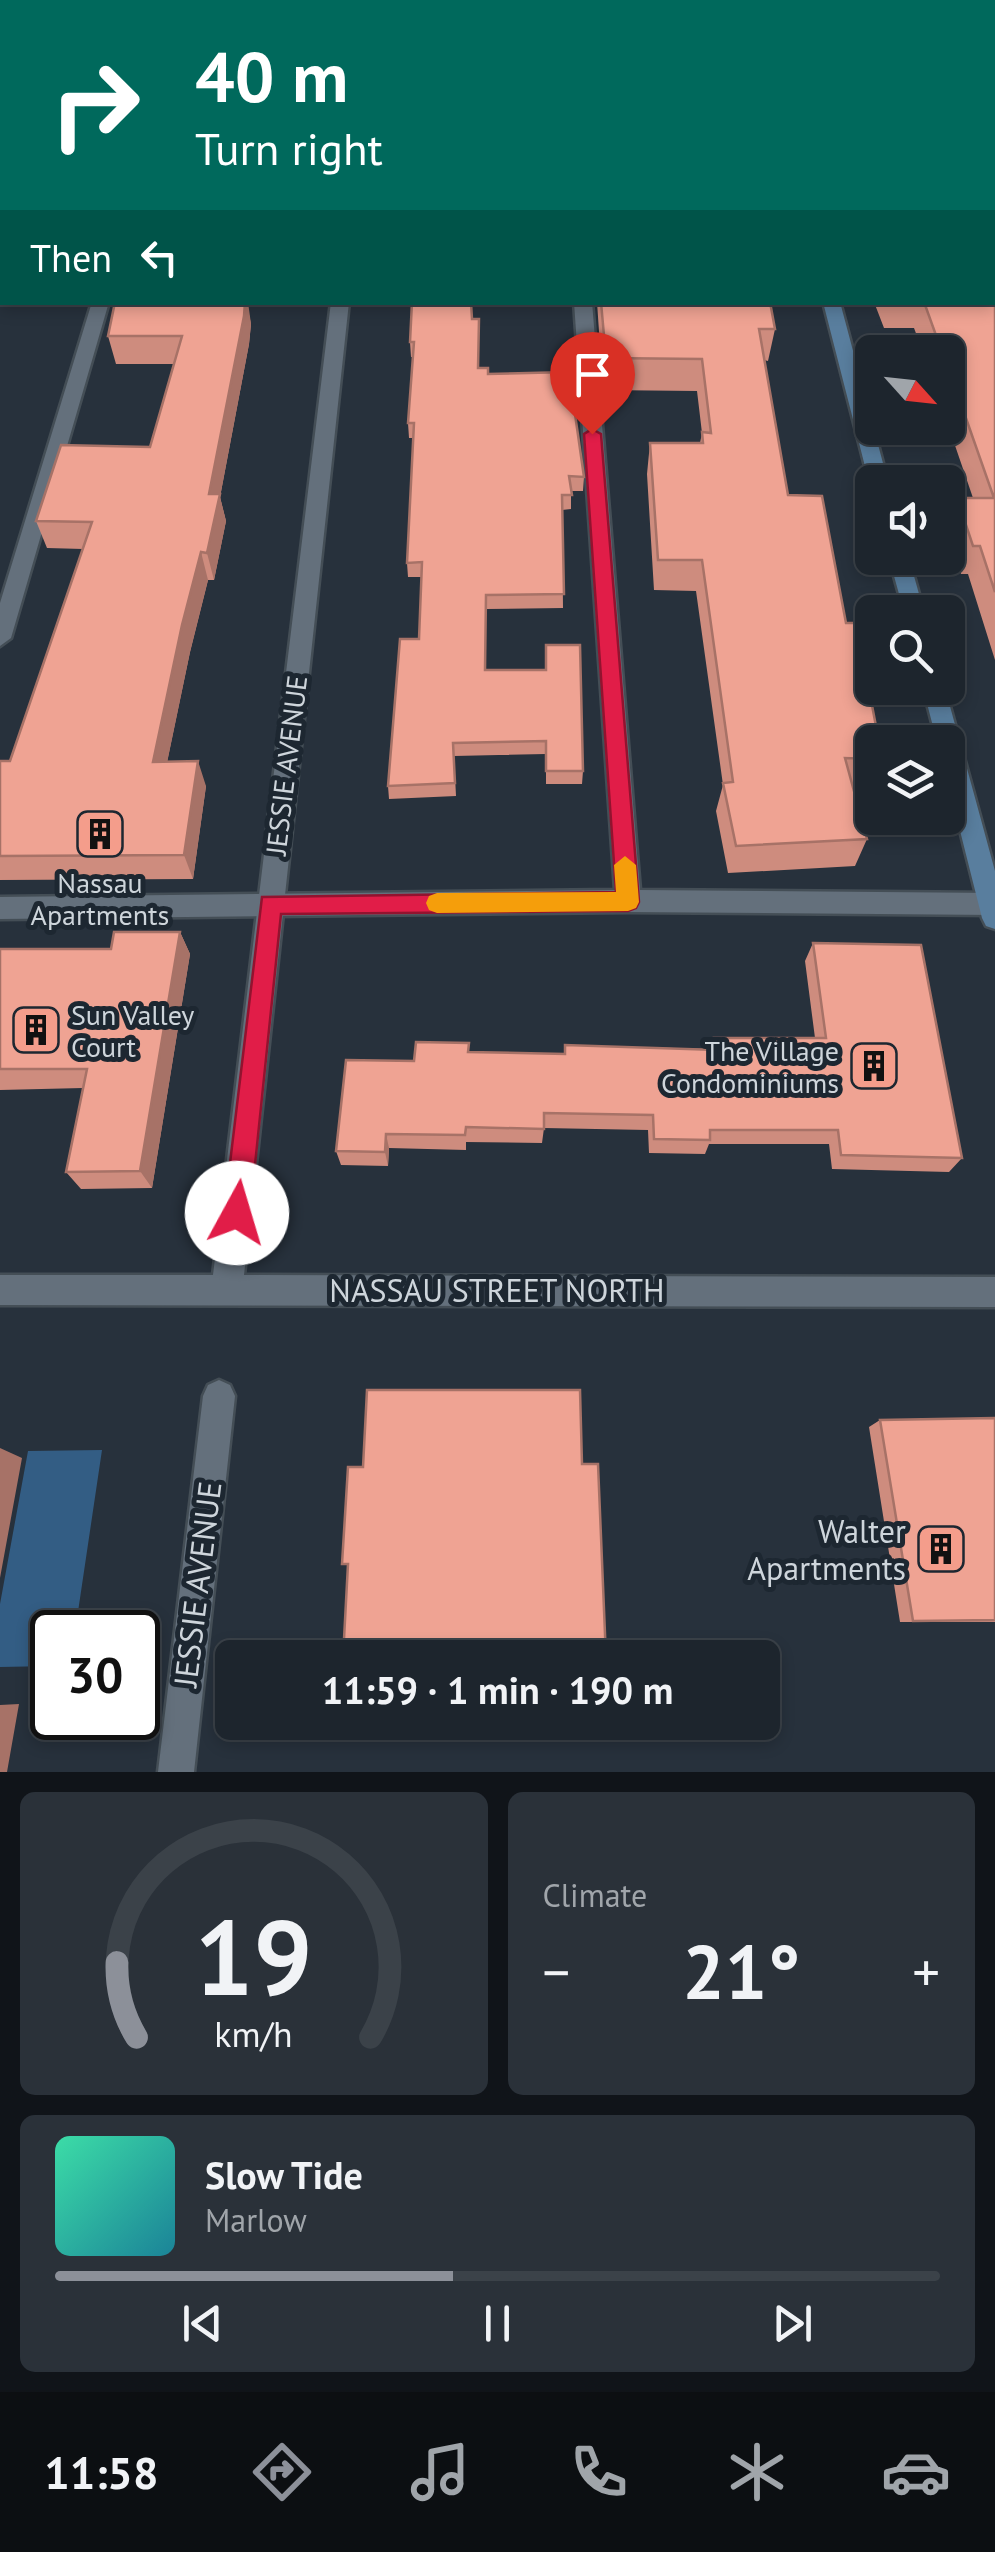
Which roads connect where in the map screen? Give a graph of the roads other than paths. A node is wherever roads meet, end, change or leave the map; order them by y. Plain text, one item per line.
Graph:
1 (100, 305) edge
2 (340, 305) edge
3 (583, 305) edge
4 (831, 305) edge
5 (874, 465) edge
6 (0, 638) edge
7 (939, 705) edge
8 (628, 902) junction
9 (270, 904) junction
10 (0, 908) edge
11 (994, 909) edge
12 (227, 1288) junction
13 (0, 1290) edge
14 (995, 1292) edge
15 (219, 1396) dead end
16 (176, 1772) edge

1 - 6 street
2 - 9 street, JESSIE AVENUE
3 - 8 street
4 - 5 main road
7 - 11 main road
8 - 9 street
8 - 11 street
9 - 10 street
9 - 12 street, JESSIE AVENUE
12 - 13 street, NASSAU STREET NORTH
12 - 14 street, NASSAU STREET NORTH
15 - 16 street, JESSIE AVENUE

